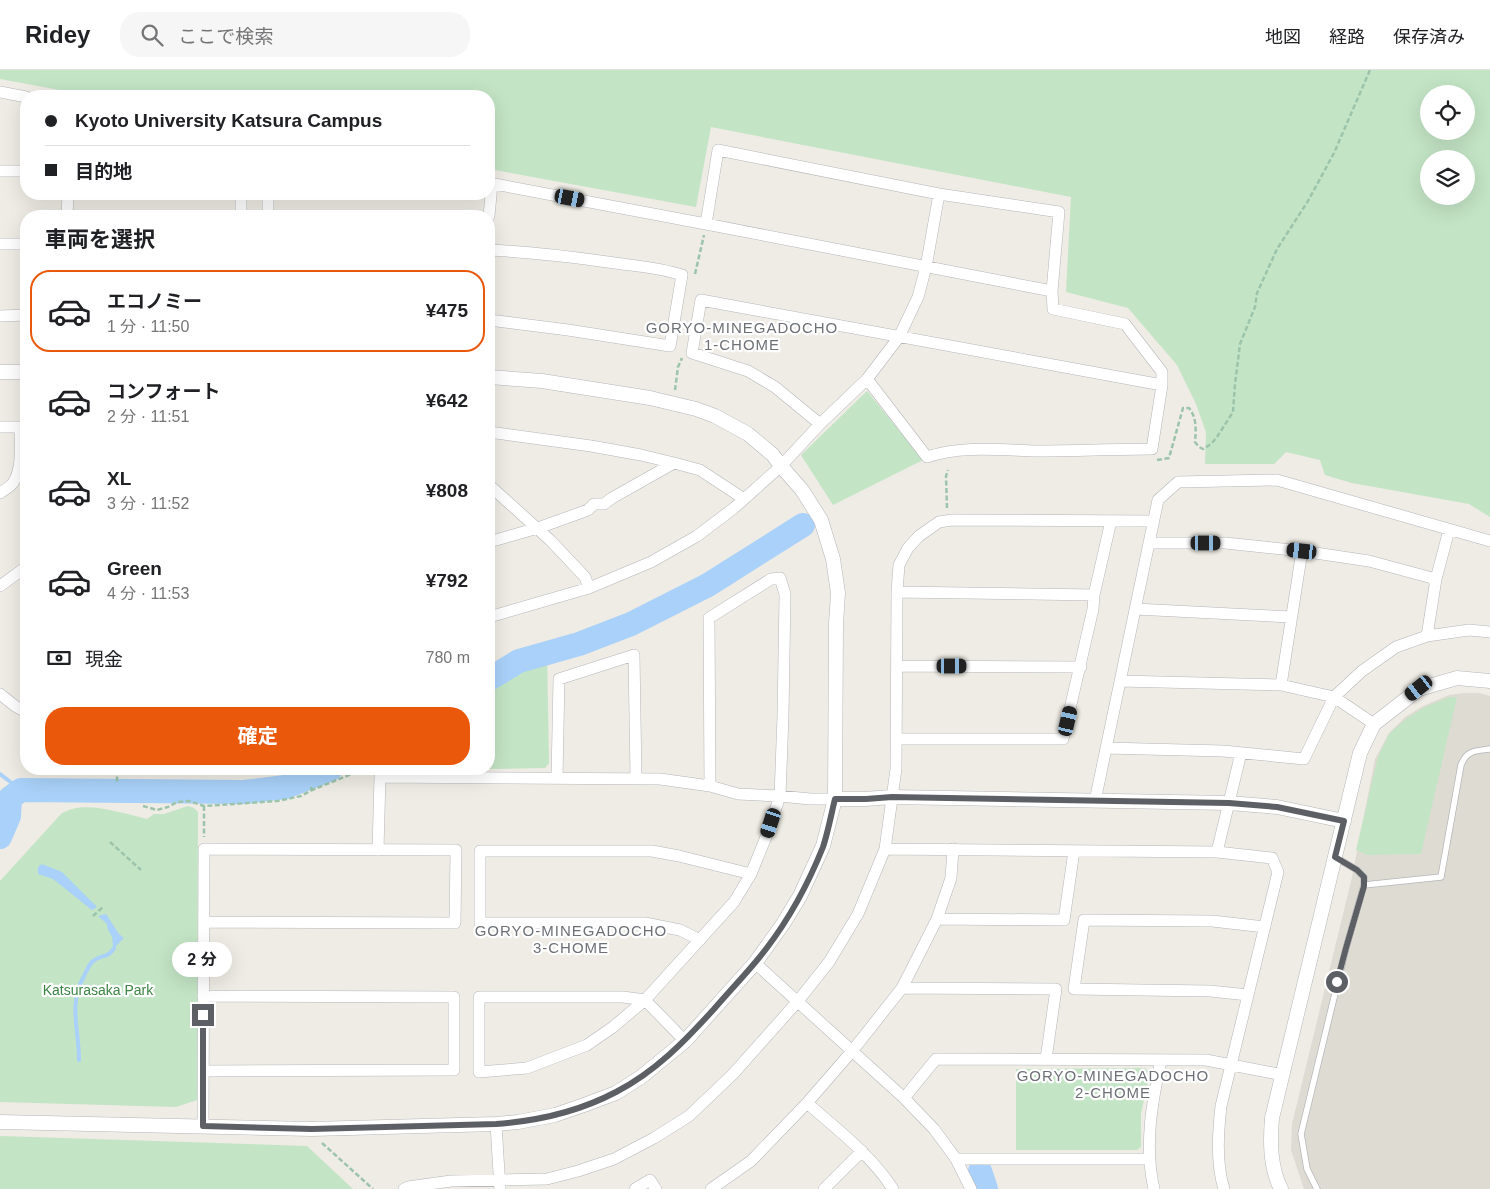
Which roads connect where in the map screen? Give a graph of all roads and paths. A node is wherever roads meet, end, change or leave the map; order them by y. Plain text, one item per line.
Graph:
1 (1370, 70) edge
2 (0, 92) edge
3 (20, 96) edge
4 (0, 171) edge
5 (20, 171) edge
6 (495, 185) edge
7 (939, 194) junction
8 (706, 224) junction
9 (0, 244) edge
10 (20, 244) edge
11 (495, 251) edge
12 (926, 267) junction
13 (1052, 291) junction
14 (0, 316) edge
15 (20, 316) edge
16 (495, 321) edge
17 (899, 337) junction
18 (0, 372) edge
19 (20, 372) edge
20 (495, 377) edge
21 (867, 379) junction
22 (1162, 385) junction
23 (820, 424) junction
24 (0, 427) edge
25 (20, 427) edge
26 (495, 433) edge
27 (20, 458) edge
28 (1150, 460) dead end
29 (674, 463) junction
30 (781, 466) junction
31 (948, 470) dead end
32 (495, 490) edge
33 (0, 493) edge
34 (744, 500) junction
35 (948, 521) junction
36 (1111, 521) junction
37 (1154, 521) junction
38 (538, 528) junction
39 (1449, 530) junction
40 (495, 540) edge
41 (1490, 541) edge
42 (1149, 543) junction
43 (1302, 551) junction
44 (20, 571) edge
45 (1436, 579) junction
46 (0, 586) edge
47 (589, 588) junction
48 (897, 592) junction
49 (1094, 595) junction
50 (1135, 609) junction
51 (495, 616) edge
52 (1291, 617) junction
53 (1490, 632) edge
54 (1427, 636) junction
55 (897, 666) junction
56 (1081, 667) junction
57 (1120, 681) junction
58 (1490, 681) edge
59 (1280, 685) junction
60 (0, 694) edge
61 (1334, 697) junction
62 (20, 709) edge
63 (1374, 724) junction
64 (897, 740) junction
65 (1106, 748) junction
66 (1490, 749) edge
67 (1241, 752) junction
68 (117, 775) edge
69 (349, 775) edge
70 (557, 778) junction
71 (636, 778) junction
72 (117, 782) dead end
73 (310, 785) dead end
74 (710, 786) junction
75 (312, 790) junction
76 (780, 796) junction
77 (892, 797) junction
78 (835, 799) junction
79 (1094, 801) junction
80 (1229, 803) junction
81 (143, 806) dead end
82 (204, 806) junction
83 (1344, 821) junction
84 (110, 842) dead end
85 (204, 849) junction
86 (885, 849) junction
87 (953, 849) junction
88 (378, 850) junction
89 (1074, 850) junction
90 (1217, 852) junction
91 (1335, 857) junction
92 (141, 870) dead end
93 (751, 874) junction
94 (1364, 886) junction
95 (104, 906) dead end
96 (93, 916) dead end
97 (937, 919) junction
98 (204, 922) junction
99 (1264, 927) junction
100 (700, 940) junction
101 (755, 963) junction
102 (902, 988) junction
103 (1248, 995) junction
104 (203, 996) junction
105 (645, 1000) junction
106 (798, 1001) junction
107 (685, 1041) junction
108 (853, 1050) junction
109 (1046, 1059) junction
110 (1161, 1060) junction
111 (1231, 1065) junction
112 (203, 1071) junction
113 (1283, 1075) junction
114 (904, 1098) junction
115 (807, 1103) junction
116 (0, 1122) edge
117 (496, 1124) junction
118 (203, 1126) junction
119 (319, 1140) dead end
120 (862, 1151) junction
121 (956, 1159) junction
122 (1149, 1159) junction
123 (500, 1184) edge
124 (373, 1189) edge
125 (404, 1189) edge
126 (635, 1189) edge
127 (656, 1189) edge
128 (711, 1189) edge
129 (824, 1189) edge
130 (893, 1189) edge
131 (971, 1189) edge
132 (1154, 1189) edge
133 (1224, 1189) edge
134 (1281, 1189) edge
135 (1317, 1189) edge

1 - 28 path
2 - 3 street
4 - 5 street
6 - 8 street
7 - 8 street
7 - 12 street
7 - 13 street
8 - 12 street
9 - 10 street
11 - 16 street
12 - 13 street
12 - 17 street
13 - 22 street
14 - 15 street
17 - 21 street
17 - 22 street
17 - 23 street
18 - 19 street
20 - 30 street
21 - 22 street
21 - 23 street
23 - 30 street
24 - 25 street
26 - 29 street
27 - 33 street
29 - 34 street
29 - 38 street
30 - 34 street
30 - 78 street
31 - 35 path
32 - 38 street
34 - 47 street
35 - 36 street
35 - 48 street
36 - 37 street
36 - 49 street
37 - 39 street
37 - 42 street
38 - 40 street
38 - 47 street
39 - 41 street
39 - 45 street
42 - 43 street
42 - 50 street
43 - 45 street
43 - 52 street
44 - 46 street
45 - 54 street
47 - 51 street
48 - 49 street
48 - 55 street
49 - 56 street
50 - 52 street
50 - 57 street
52 - 59 street
53 - 54 street
54 - 61 street
55 - 56 street
55 - 64 street
56 - 64 street
57 - 59 street
57 - 65 street
58 - 63 street
59 - 61 street
60 - 62 street
61 - 63 street
61 - 67 street
63 - 83 street
64 - 77 street
65 - 67 street
65 - 79 street
66 - 94 lane
67 - 80 street
68 - 72 path
69 - 75 path
70 - 71 street
70 - 71 street
70 - 88 street
71 - 74 street
73 - 75 path
74 - 76 street
74 - 76 street
75 - 82 path
76 - 78 street
76 - 93 street
77 - 78 street
77 - 79 street
77 - 86 street
78 - 101 street
79 - 80 street
80 - 83 street
80 - 90 street
81 - 82 path
82 - 85 path
83 - 91 street
84 - 92 path
85 - 88 street
85 - 98 street
86 - 87 street
86 - 106 street
87 - 89 street
87 - 97 street
88 - 98 street
89 - 90 street
89 - 97 street
90 - 99 street
91 - 94 lane
91 - 113 street
93 - 100 street
93 - 100 street
94 - 135 lane
95 - 96 path
97 - 102 street
98 - 104 street
99 - 103 street
99 - 103 street
100 - 105 street
101 - 106 street
101 - 107 street
102 - 108 street
102 - 109 street
103 - 111 street
104 - 112 street
104 - 112 street
105 - 105 street
105 - 107 street
106 - 108 street
106 - 123 street
107 - 117 street
108 - 114 street
108 - 115 street
109 - 110 street
109 - 114 street
110 - 111 street
110 - 122 street
111 - 113 street
111 - 133 street
112 - 118 street
113 - 134 street
114 - 121 street
115 - 120 street
115 - 128 street
116 - 118 street
117 - 118 street
117 - 123 street
119 - 124 path
120 - 129 street
120 - 130 street
121 - 122 street
121 - 131 street
122 - 132 street
123 - 125 street
126 - 127 street

